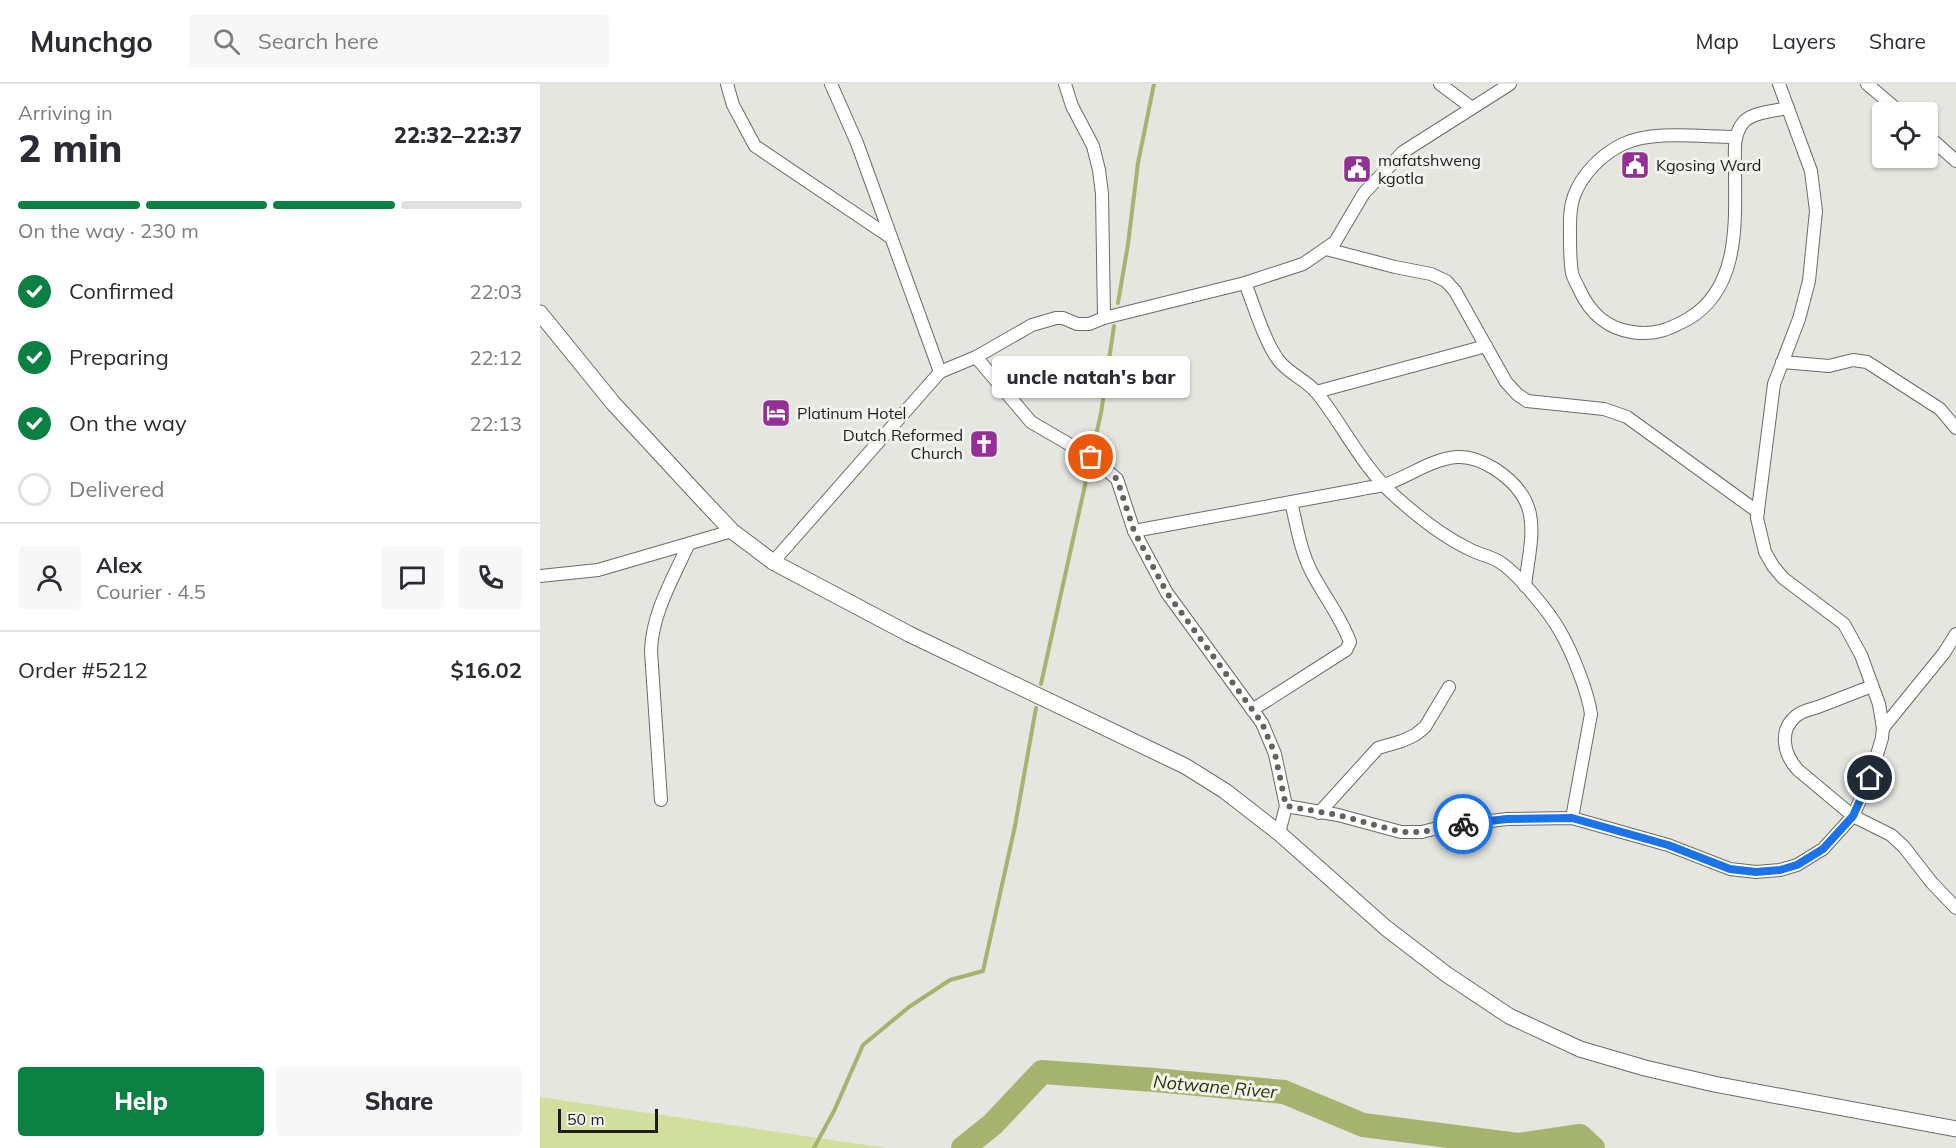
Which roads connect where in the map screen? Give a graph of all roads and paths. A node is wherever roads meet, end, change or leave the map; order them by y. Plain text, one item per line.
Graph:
1 (727, 84) edge
2 (831, 84) edge
3 (1065, 84) edge
4 (1440, 84) edge
5 (1510, 84) edge
6 (1779, 84) edge
7 (1867, 84) edge
8 (1888, 102) edge
9 (1472, 108) junction
10 (1788, 108) junction
11 (1735, 137) junction
12 (1938, 145) edge
13 (1956, 161) edge
14 (890, 237) junction
15 (1326, 249) junction
16 (1245, 283) junction
17 (540, 314) edge
18 (1104, 318) junction
19 (1486, 346) junction
20 (976, 357) junction
21 (1782, 362) junction
22 (940, 372) junction
23 (1316, 392) junction
24 (1956, 428) edge
25 (1384, 485) junction
26 (1291, 502) junction
27 (1758, 512) junction
28 (732, 531) junction
29 (1134, 531) junction
30 (688, 545) junction
31 (773, 562) junction
32 (540, 576) edge
33 (1525, 586) junction
34 (1956, 634) edge
35 (1872, 686) junction
36 (1449, 687) dead end
37 (1252, 710) junction
38 (1883, 728) junction
39 (662, 800) dead end
40 (1286, 806) junction
41 (1319, 813) junction
42 (1853, 816) junction
43 (1572, 818) junction
44 (1280, 833) junction
45 (1956, 908) edge
46 (1956, 1129) edge

1 - 14 street
2 - 14 street
3 - 18 street
4 - 9 street
5 - 9 street
6 - 10 street
7 - 8 street
9 - 15 street
10 - 11 street
10 - 21 street
11 - 11 street
12 - 13 street
14 - 22 street
15 - 16 street
15 - 19 street
16 - 18 street
16 - 23 street
17 - 28 street
18 - 20 street
19 - 23 street
19 - 27 street
20 - 22 street
20 - 29 street
21 - 24 street
21 - 27 street
22 - 31 street
23 - 25 street
25 - 26 street
25 - 33 street
25 - 33 street
26 - 29 street
26 - 37 street
27 - 35 street
28 - 30 street
28 - 31 street
29 - 37 street
30 - 32 street
30 - 39 street
31 - 44 street
33 - 43 street
34 - 38 street
35 - 38 street
35 - 42 street
36 - 41 street
37 - 40 street
38 - 42 street
40 - 41 street
40 - 44 street
41 - 43 street
42 - 43 street
42 - 45 street
44 - 46 street

